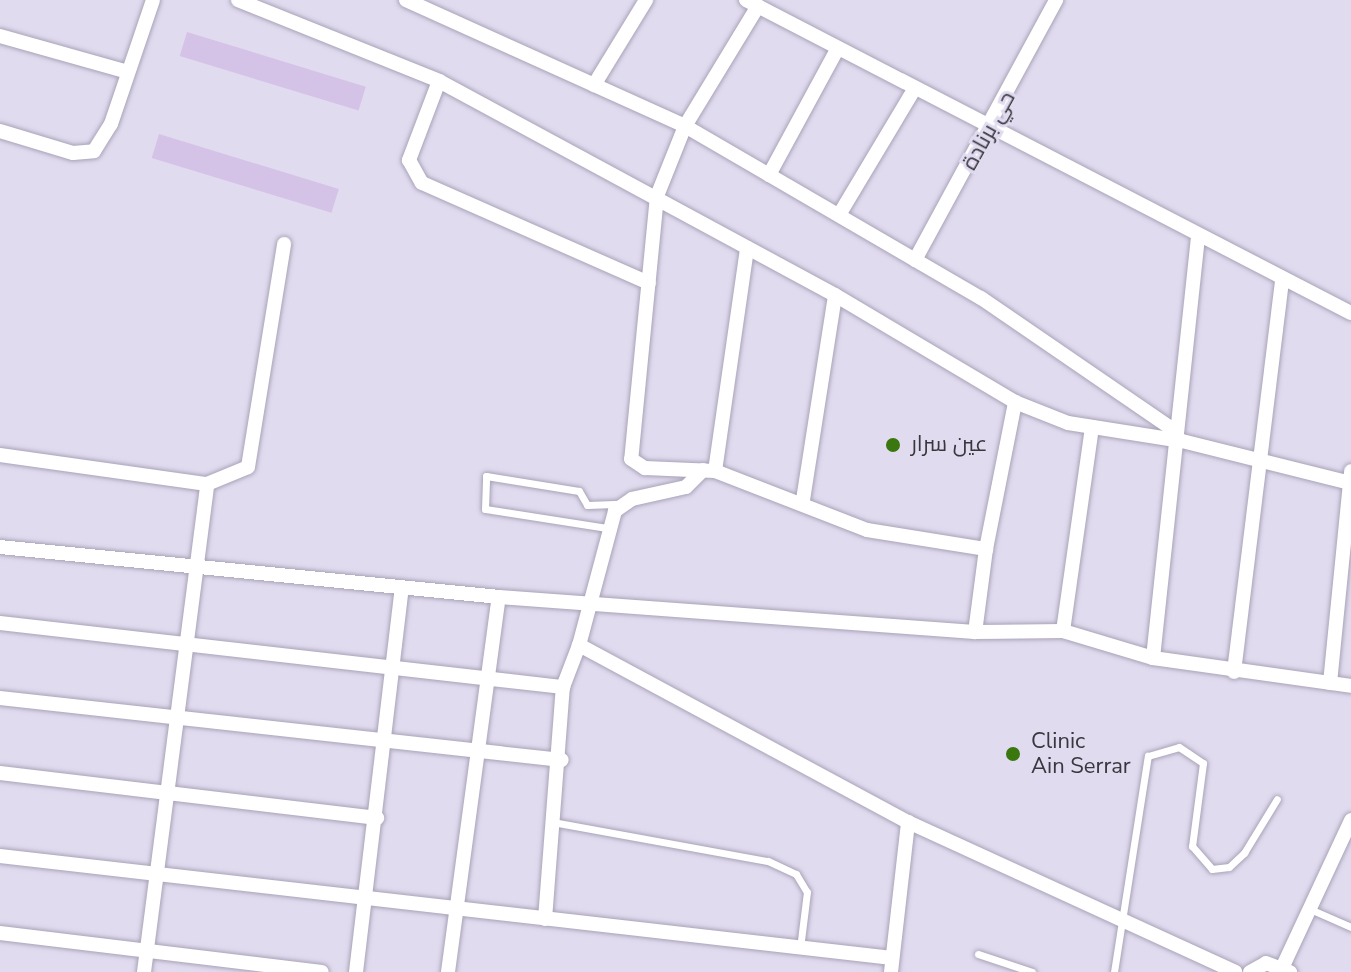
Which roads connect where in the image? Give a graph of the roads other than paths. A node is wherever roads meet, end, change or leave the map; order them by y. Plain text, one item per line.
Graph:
1 (153, 0) edge
2 (238, 0) edge
3 (406, 0) edge
4 (646, 0) edge
5 (1056, 0) edge
6 (752, 3) edge
7 (0, 36) edge
8 (837, 50) junction
9 (128, 72) junction
10 (439, 81) junction
11 (594, 85) junction
12 (915, 88) junction
13 (685, 126) junction
14 (993, 126) junction
15 (0, 131) edge
16 (769, 175) junction
17 (657, 196) junction
18 (839, 215) junction
19 (1198, 239) junction
20 (284, 244) dead end
21 (747, 248) junction
22 (915, 260) junction
23 (1282, 281) junction
24 (649, 283) junction
25 (835, 295) junction
26 (1351, 313) edge
27 (1015, 402) junction
28 (1092, 427) junction
29 (1178, 436) junction
30 (0, 455) edge
31 (1261, 461) junction
32 (709, 470) junction
33 (1351, 479) edge
34 (207, 484) junction
35 (803, 500) junction
36 (622, 504) junction
37 (607, 528) junction
38 (0, 547) edge
39 (986, 549) junction
40 (193, 571) junction
41 (402, 589) junction
42 (499, 597) junction
43 (590, 601) junction
44 (0, 623) edge
45 (1063, 631) junction
46 (975, 632) junction
47 (579, 645) junction
48 (182, 646) junction
49 (1153, 658) junction
50 (395, 667) junction
51 (1234, 672) junction
52 (485, 679) junction
53 (1330, 683) junction
54 (1351, 686) edge
55 (563, 687) junction
56 (0, 698) edge
57 (173, 720) junction
58 (389, 744) junction
59 (475, 755) junction
60 (562, 760) junction
61 (0, 773) edge
62 (167, 793) junction
63 (1277, 799) dead end
64 (377, 818) junction
65 (1351, 820) edge
66 (908, 822) junction
67 (558, 823) junction
68 (0, 856) edge
69 (158, 877) junction
70 (366, 899) junction
71 (455, 908) junction
72 (1308, 909) junction
73 (545, 919) junction
74 (1120, 924) junction
75 (1351, 927) edge
76 (0, 933) edge
77 (799, 950) junction
78 (146, 951) junction
79 (978, 954) dead end
80 (891, 965) edge
81 (1286, 969) edge
82 (144, 972) edge
83 (322, 972) edge
84 (356, 972) edge
85 (448, 972) edge
86 (1032, 972) edge
87 (1114, 972) edge
88 (1235, 972) edge
89 (1250, 972) edge

1 - 9 street
2 - 10 street
3 - 11 street
4 - 11 street
5 - 14 street, حي برنادة
6 - 8 street
6 - 13 street
7 - 9 street
8 - 12 street
8 - 16 street
9 - 15 street
10 - 17 street
10 - 24 street
11 - 13 street
12 - 14 street
12 - 18 street
13 - 16 street
13 - 17 street
14 - 19 street
14 - 22 street, حي برنادة
16 - 18 street
17 - 21 street
17 - 24 street
18 - 22 street
19 - 23 street
19 - 29 street
20 - 34 street
21 - 25 street
21 - 32 street
22 - 29 street
23 - 26 street
23 - 31 street
24 - 32 street
25 - 27 street
25 - 35 street
27 - 28 street
27 - 39 street
28 - 29 street
28 - 45 street
29 - 31 street
29 - 49 street
30 - 34 street
31 - 33 street
31 - 51 street
32 - 35 street
32 - 36 street
33 - 53 street
34 - 40 street
35 - 39 street
36 - 37 street
36 - 37 lane
37 - 43 street
38 - 40 street
39 - 46 street
40 - 41 street
40 - 48 street
41 - 42 street
41 - 50 street
42 - 43 street
42 - 52 street
43 - 46 street
43 - 47 street
44 - 48 street
45 - 46 street
45 - 49 street
47 - 55 street
47 - 66 street
48 - 50 street
48 - 57 street
49 - 51 street
50 - 52 street
50 - 58 street
51 - 53 street
52 - 55 street
52 - 59 street
53 - 54 street
55 - 60 street
56 - 57 street
57 - 58 street
57 - 62 street
58 - 59 street
58 - 64 street
59 - 60 street
59 - 71 street
60 - 67 street
61 - 62 street
62 - 64 street
62 - 69 street
63 - 74 lane
64 - 70 street
65 - 72 street
66 - 74 street
66 - 80 street
67 - 73 street
67 - 77 lane
68 - 69 street
69 - 70 street
69 - 78 street
70 - 71 street
70 - 84 street
71 - 73 street
71 - 85 street
72 - 75 lane
72 - 81 street
73 - 77 street
74 - 87 lane
74 - 88 street
76 - 78 street
77 - 80 street
78 - 82 street
78 - 83 street
79 - 86 lane
81 - 89 street

